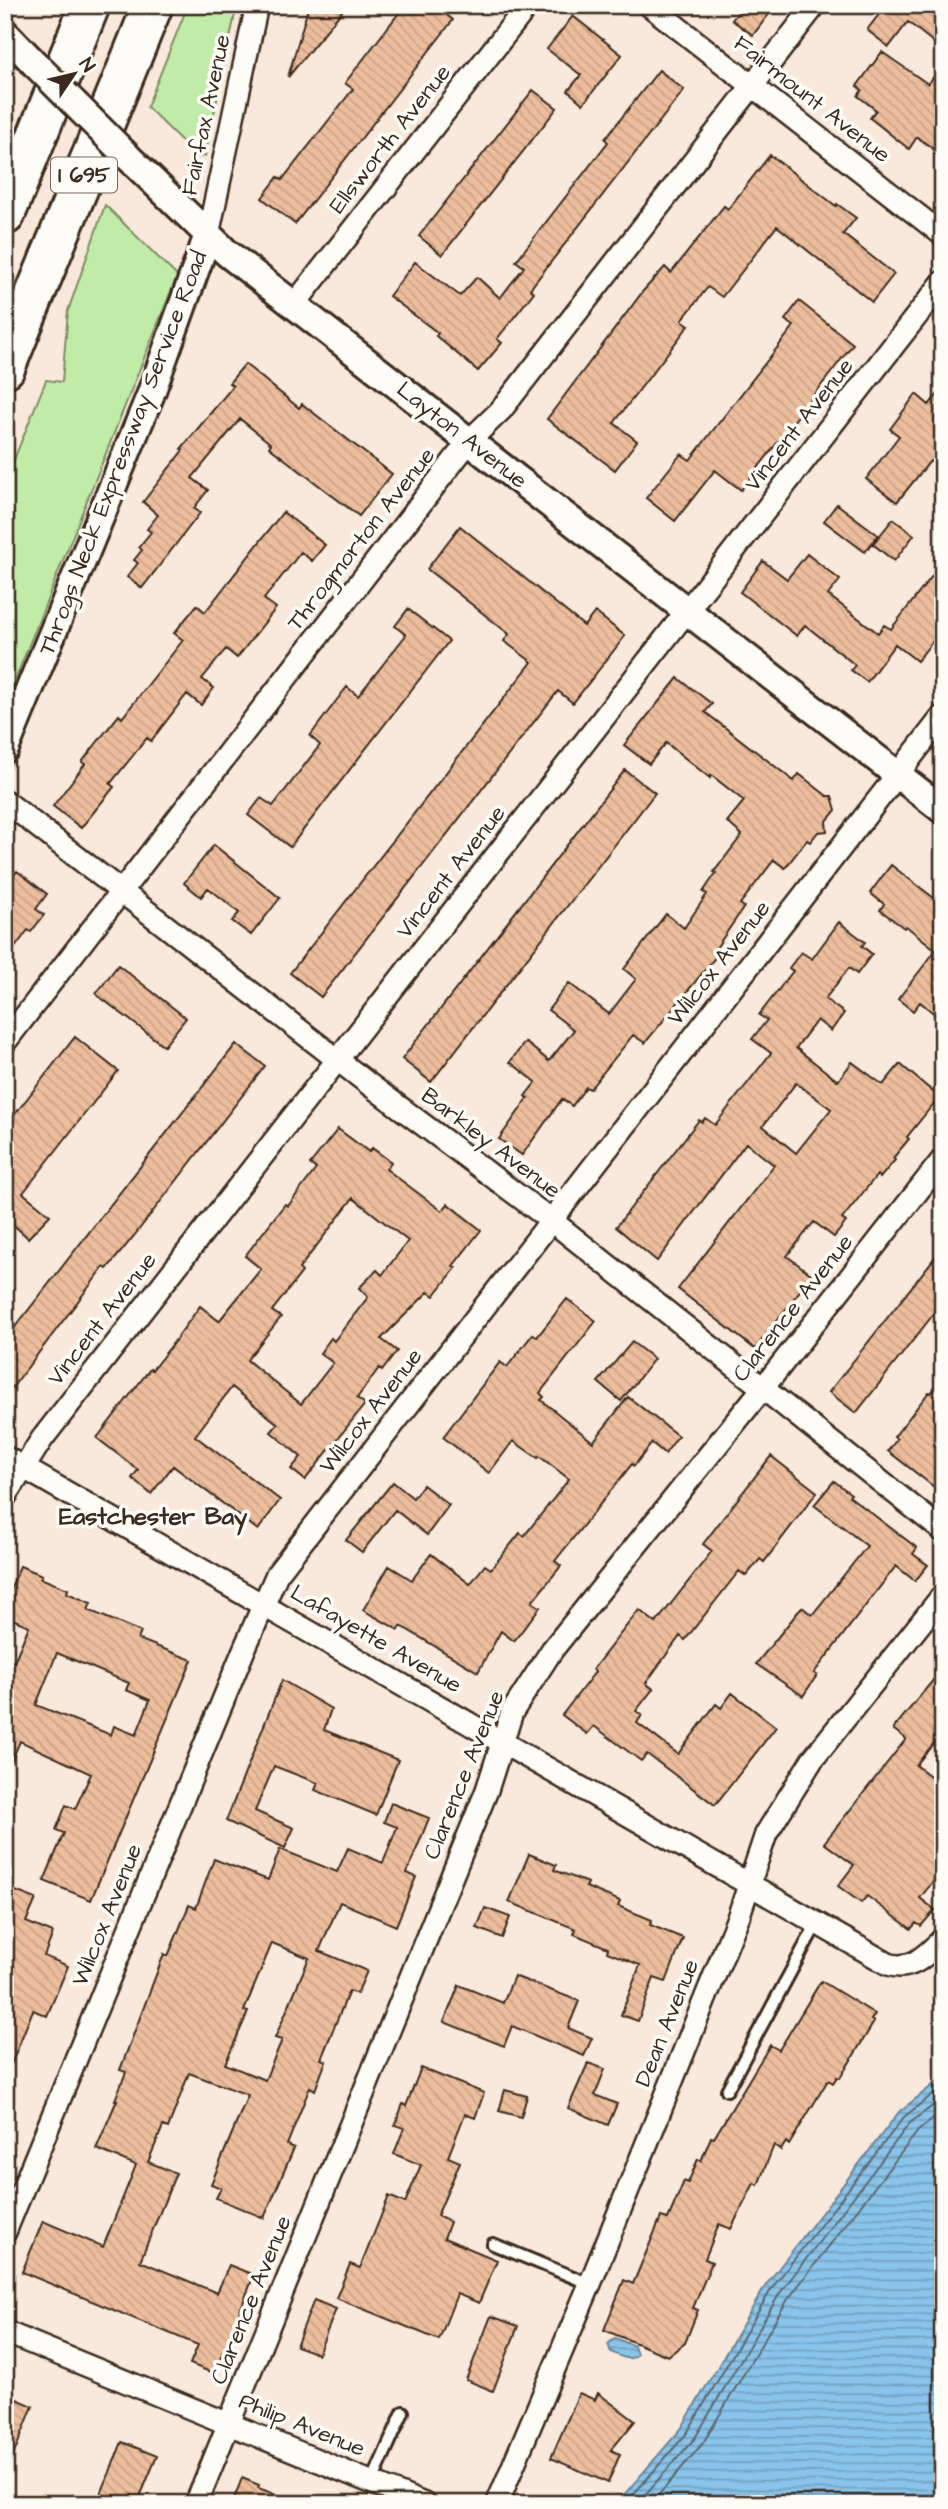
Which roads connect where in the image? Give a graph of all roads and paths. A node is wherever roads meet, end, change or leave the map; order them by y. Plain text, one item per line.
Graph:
1 (90, 5) edge
2 (153, 5) edge
3 (257, 5) edge
4 (528, 5) edge
5 (649, 5) edge
6 (815, 5) edge
7 (5, 33) edge
8 (752, 85) junction
9 (5, 215) edge
10 (208, 235) junction
11 (943, 235) edge
12 (943, 282) edge
13 (294, 305) junction
14 (5, 368) edge
15 (470, 441) junction
16 (687, 611) junction
17 (943, 716) edge
18 (5, 749) edge
19 (898, 775) junction
20 (5, 801) edge
21 (943, 810) edge
22 (121, 892) junction
23 (5, 1042) edge
24 (337, 1060) junction
25 (943, 1159) edge
26 (552, 1221) junction
27 (763, 1388) junction
28 (14, 1462) edge
29 (5, 1497) edge
30 (943, 1531) edge
31 (943, 1595) edge
32 (264, 1605) junction
33 (503, 1743) junction
34 (749, 1884) junction
35 (817, 1923) junction
36 (943, 1939) edge
37 (727, 2090) dead end
38 (5, 2232) edge
39 (493, 2244) dead end
40 (590, 2284) junction
41 (5, 2332) edge
42 (403, 2412) dead end
43 (229, 2424) junction
44 (372, 2482) junction
45 (196, 2504) edge
46 (424, 2504) edge
47 (497, 2504) edge

1 - 9 highway, I 695
2 - 14 highway, I 695
3 - 10 street, Fairfax Avenue
4 - 13 street, Ellsworth Avenue
5 - 8 street, Fairmount Avenue
6 - 8 street, Throgmorton Avenue
7 - 10 street, Layton Avenue, bridge
8 - 11 street, Fairmount Avenue
8 - 15 street, Throgmorton Avenue
10 - 13 street, Layton Avenue
10 - 18 street, Throgs Neck Expressway Service Road
12 - 16 street, Vincent Avenue
13 - 15 street, Layton Avenue
15 - 16 street, Layton Avenue
15 - 22 street, Throgmorton Avenue
16 - 19 street, Layton Avenue
16 - 24 street, Vincent Avenue
17 - 19 street, Wilcox Avenue
19 - 21 street, Layton Avenue
19 - 26 street, Wilcox Avenue
20 - 22 street, Barkley Avenue
22 - 23 street, Throgmorton Avenue
22 - 24 street, Barkley Avenue
24 - 26 street, Barkley Avenue
24 - 28 street, Vincent Avenue
25 - 27 street, Clarence Avenue
26 - 27 street, Barkley Avenue
26 - 32 street, Wilcox Avenue
27 - 30 street, Barkley Avenue
27 - 33 street, Clarence Avenue
28 - 29 street, Vincent Avenue
28 - 32 street, Lafayette Avenue
31 - 34 street, Dean Avenue
32 - 33 street, Lafayette Avenue
32 - 38 street, Wilcox Avenue
33 - 34 street, Lafayette Avenue
33 - 43 street, Clarence Avenue
34 - 35 street, Lafayette Avenue
34 - 40 street, Dean Avenue
35 - 36 street, Lafayette Avenue
35 - 37 lane
39 - 40 lane
40 - 47 street, Dean Avenue
41 - 43 street, Philip Avenue
42 - 44 lane
43 - 44 street, Philip Avenue
43 - 45 street, Clarence Avenue
44 - 46 street, Philip Avenue

